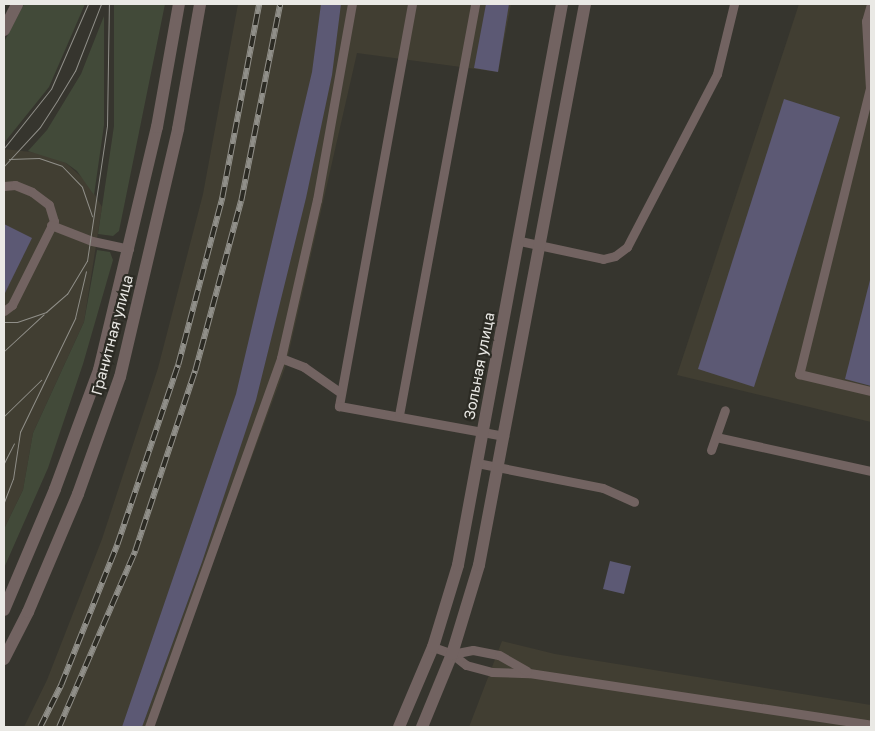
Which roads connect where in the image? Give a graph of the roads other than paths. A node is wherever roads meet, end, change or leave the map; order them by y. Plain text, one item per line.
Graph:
1 (17, 4) edge
2 (179, 4) edge
3 (200, 4) edge
4 (352, 4) edge
5 (412, 4) edge
6 (475, 4) edge
7 (562, 4) edge
8 (585, 4) edge
9 (734, 4) edge
10 (871, 4) edge
11 (4, 30) edge
12 (4, 186) edge
13 (51, 225) junction
14 (520, 241) junction
15 (541, 245) junction
16 (129, 249) junction
17 (4, 311) edge
18 (281, 358) junction
19 (871, 391) edge
20 (342, 393) junction
21 (725, 410) dead end
22 (399, 415) junction
23 (483, 432) junction
24 (504, 436) junction
25 (716, 437) junction
26 (711, 450) dead end
27 (477, 463) junction
28 (499, 465) junction
29 (871, 471) edge
30 (634, 502) dead end
31 (4, 610) edge
32 (433, 647) junction
33 (452, 654) junction
34 (4, 659) edge
35 (529, 673) junction
36 (871, 725) edge
37 (149, 727) edge
38 (399, 727) edge
39 (422, 727) edge

1 - 11 street
2 - 16 street, Гранитная улица
3 - 34 street, Гранитная улица
4 - 18 lane
5 - 20 lane
6 - 22 lane
7 - 14 street, Зольная улица
8 - 15 street
9 - 15 lane
10 - 19 lane
12 - 13 lane
13 - 16 lane
13 - 17 lane
14 - 15 lane
14 - 23 street, Зольная улица
15 - 24 street
16 - 31 street, Гранитная улица
18 - 20 lane
18 - 37 lane
20 - 22 lane
21 - 25 lane
22 - 23 lane
23 - 24 lane
23 - 27 street, Зольная улица
24 - 28 street
25 - 26 lane
25 - 29 lane
27 - 28 lane
27 - 32 street, Зольная улица
28 - 30 lane
28 - 33 street
32 - 33 lane
32 - 38 street, Зольная улица
33 - 35 lane
33 - 35 lane
33 - 39 street
35 - 36 lane

